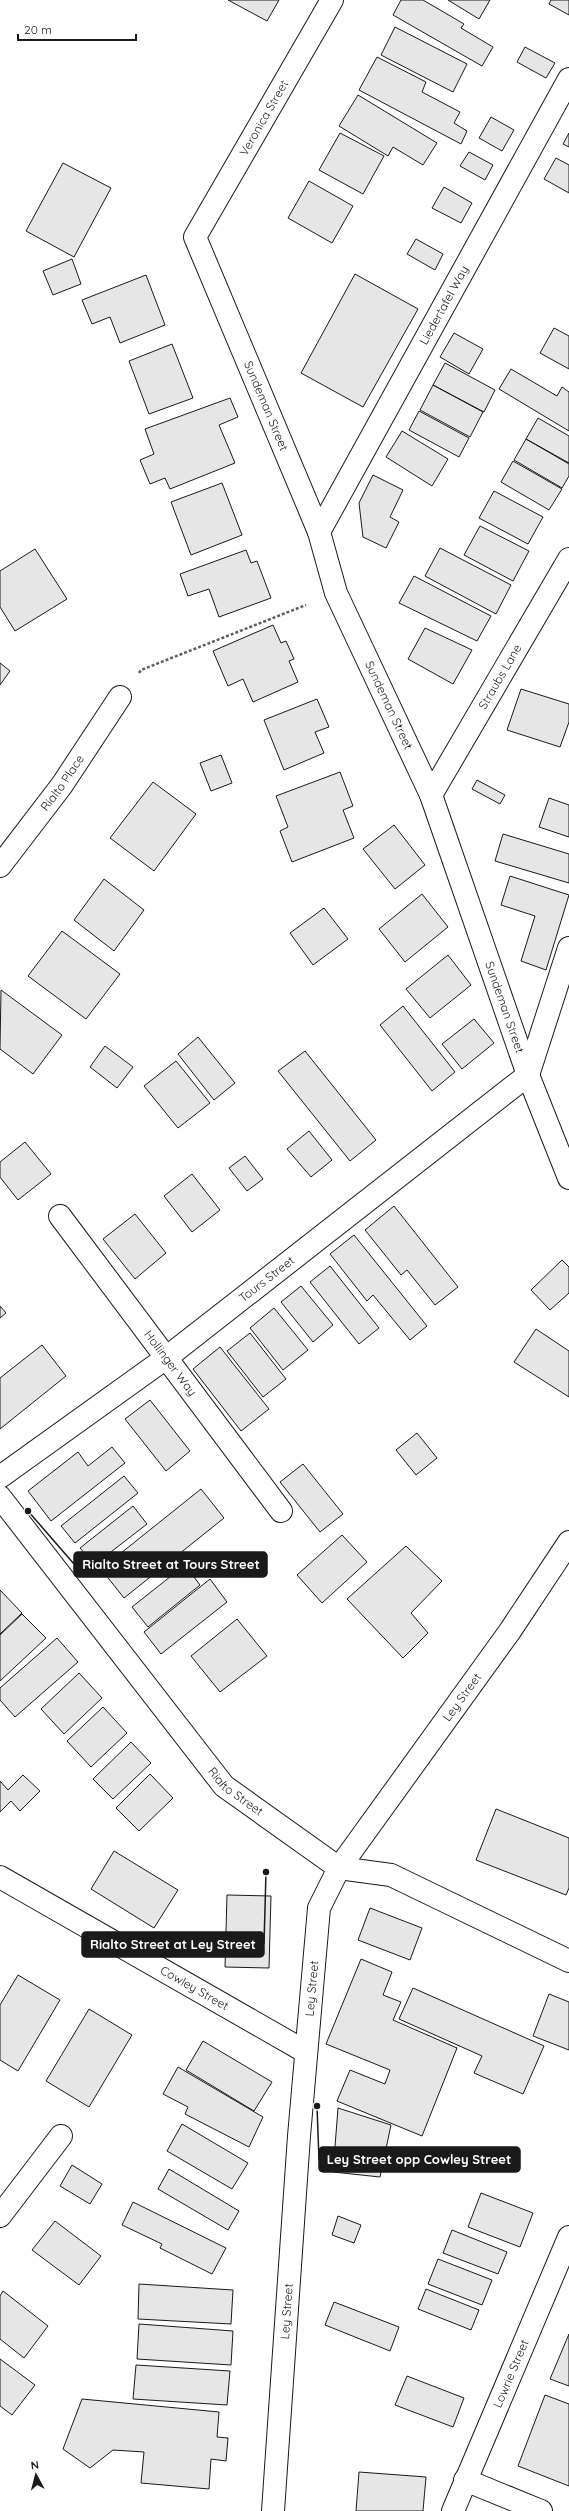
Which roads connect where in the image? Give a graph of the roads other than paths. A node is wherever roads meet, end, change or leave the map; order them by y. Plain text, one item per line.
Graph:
1 (332, 0) edge
2 (569, 79) edge
3 (195, 237) joint
4 (319, 532) junction
5 (569, 559) edge
6 (120, 697) road end
7 (431, 795) junction
8 (0, 866) edge
9 (569, 948) edge
10 (528, 1075) junction
11 (569, 1178) edge
12 (60, 1216) dead end
13 (166, 1358) junction
14 (0, 1477) edge
15 (0, 1497) edge
16 (281, 1511) dead end
17 (569, 1542) edge
18 (338, 1868) junction
19 (0, 1877) edge
20 (569, 1961) edge
21 (306, 2052) junction
22 (61, 2136) dead end
23 (0, 2216) edge
24 (569, 2237) edge
25 (465, 2480) junction
26 (273, 2511) edge
27 (453, 2511) edge
28 (541, 2511) edge

1 - 3 street, Veronica Street
2 - 4 street, Liedertafel Way
3 - 4 street, Sundeman Street
4 - 7 street, Sundeman Street
5 - 7 street, Straubs Lane
6 - 8 street, Rialto Place
7 - 10 street, Sundeman Street
9 - 10 street
10 - 11 street, Sundeman Street
10 - 13 street, Tours Street
12 - 13 street, Hollinger Way
13 - 14 street, Tours Street
13 - 16 street, Hollinger Way
15 - 18 street, Rialto Street
17 - 18 street, Ley Street
18 - 20 street, Rialto Street
18 - 21 street, Ley Street
19 - 21 street, Cowley Street
21 - 26 street, Ley Street
22 - 23 street
24 - 25 street, Lowrie Street
25 - 27 street, Lowrie Street
25 - 28 street

